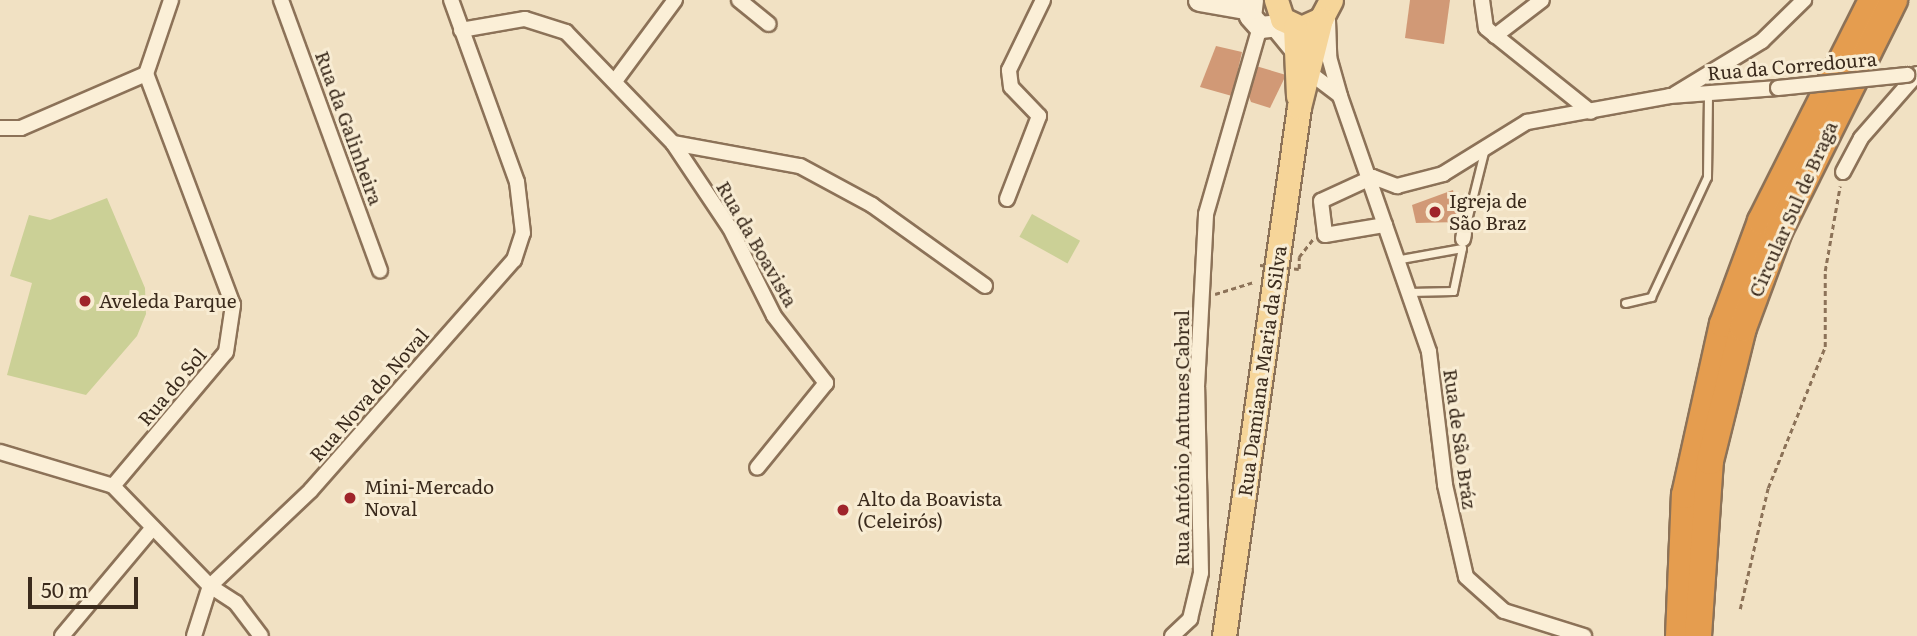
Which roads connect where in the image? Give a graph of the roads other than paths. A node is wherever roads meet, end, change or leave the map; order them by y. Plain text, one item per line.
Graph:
1 (171, 0) edge
2 (281, 0) edge
3 (451, 0) edge
4 (675, 0) edge
5 (739, 0) edge
6 (1043, 0) edge
7 (1199, 0) edge
8 (1276, 0) edge
9 (1482, 0) edge
10 (1542, 0) edge
11 (1804, 0) edge
12 (1872, 0) edge
13 (1894, 0) edge
14 (1326, 9) edge
15 (769, 23) dead end
16 (1273, 23) edge
17 (461, 30) junction
18 (1495, 36) junction
19 (1310, 73) junction
20 (146, 74) junction
21 (1914, 74) edge
22 (615, 81) junction
23 (1708, 94) junction
24 (1340, 96) junction
25 (1670, 96) junction
26 (1299, 107) junction
27 (1591, 112) junction
28 (0, 128) edge
29 (673, 144) junction
30 (1484, 152) junction
31 (1843, 173) road end
32 (1373, 177) junction
33 (1007, 199) dead end
34 (1385, 225) junction
35 (1464, 233) dead end
36 (1393, 261) junction
37 (380, 270) dead end
38 (985, 286) dead end
39 (1408, 292) junction
40 (1625, 303) dead end
41 (0, 452) edge
42 (757, 468) dead end
43 (113, 486) junction
44 (151, 530) junction
45 (210, 586) junction
46 (62, 636) edge
47 (194, 636) edge
48 (261, 636) edge
49 (1172, 636) edge
50 (1224, 636) edge
51 (1584, 636) edge
52 (1679, 636) edge
53 (1698, 636) edge

1 - 20 street
2 - 37 street, Rua da Galinheira
3 - 17 street, Rua Nova do Noval
4 - 22 street
5 - 15 street
6 - 33 street
7 - 16 street
8 - 16 main road, Rua Damiana Maria da Silva
9 - 18 street
10 - 18 street
11 - 25 street
12 - 52 highway, Circular Sul de Braga
13 - 53 highway, Circular Sul de Braga
14 - 16 main road
14 - 19 main road, Rua Damiana Maria da Silva
14 - 24 street, Rua de São Bráz
16 - 19 street
16 - 26 main road, Rua Damiana Maria da Silva
16 - 49 street, Rua António Antunes Cabral
17 - 22 street, Rua da Boavista
17 - 45 street, Rua Nova do Noval
18 - 27 street
19 - 24 street
19 - 26 main road, Rua Damiana Maria da Silva
20 - 28 street
20 - 43 street, Rua do Sol
21 - 23 street, Rua da Corredoura, bridge
21 - 31 street
22 - 29 street, Rua da Boavista
23 - 25 street, Rua da Corredoura
23 - 40 lane
24 - 32 street, Rua de São Bráz
25 - 27 street
26 - 50 main road, Rua Damiana Maria da Silva
27 - 30 street
29 - 38 street
29 - 42 street, Rua da Boavista
30 - 32 street
30 - 35 lane
32 - 34 street, Rua de São Bráz
32 - 34 street
34 - 36 street, Rua de São Bráz
36 - 39 street, Rua de São Bráz
36 - 39 lane
39 - 51 street, Rua de São Bráz
41 - 43 street
43 - 44 street
44 - 45 street
44 - 46 street
45 - 47 street
45 - 48 street

